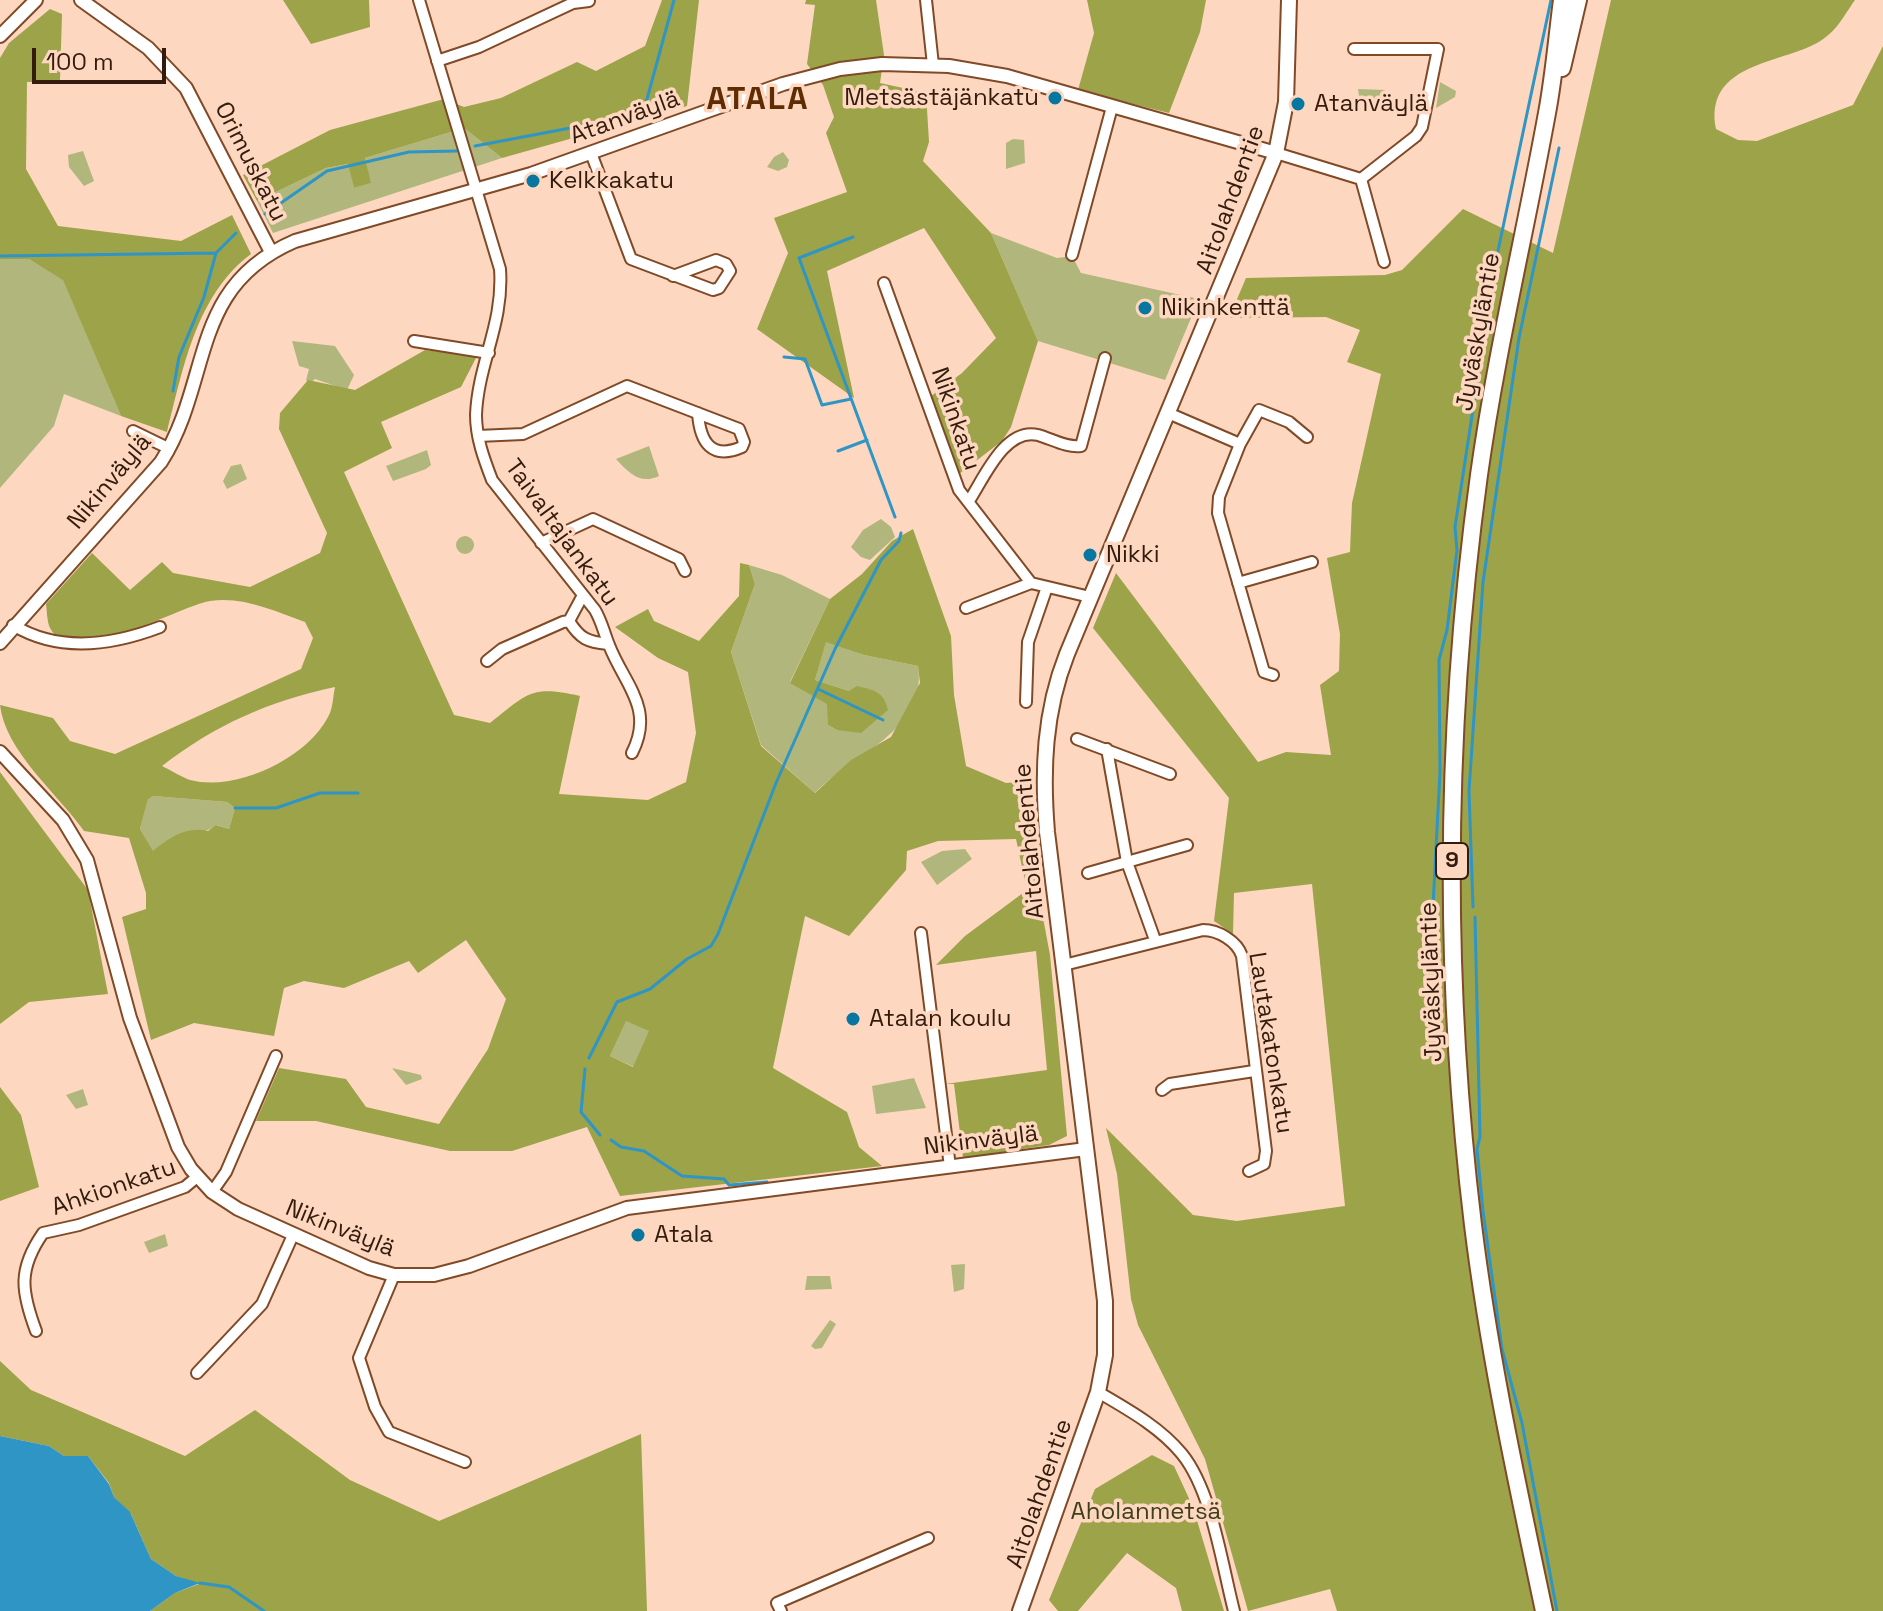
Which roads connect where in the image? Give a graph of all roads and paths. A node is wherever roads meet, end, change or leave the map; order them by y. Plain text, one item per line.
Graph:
1 (36, 0) edge
2 (81, 0) edge
3 (419, 0) edge
4 (926, 0) edge
5 (1289, 0) edge
6 (1562, 0) edge
7 (1578, 0) edge
8 (589, 1) edge
9 (0, 36) edge
10 (1354, 49) dead end
11 (437, 61) junction
12 (933, 65) junction
13 (1112, 107) junction
14 (1547, 112) junction
15 (591, 153) junction
16 (1276, 153) junction
17 (1361, 179) junction
18 (477, 190) junction
19 (271, 252) junction
20 (1072, 255) dead end
21 (1384, 262) dead end
22 (673, 276) junction
23 (884, 283) dead end
24 (414, 341) dead end
25 (489, 353) junction
26 (1105, 358) dead end
27 (698, 413) junction
28 (1168, 413) junction
29 (133, 431) dead end
30 (478, 436) junction
31 (1307, 437) dead end
32 (1240, 444) junction
33 (168, 448) junction
34 (969, 501) junction
35 (541, 543) junction
36 (1312, 562) dead end
37 (685, 571) dead end
38 (1031, 583) junction
39 (1238, 583) junction
40 (1047, 587) junction
41 (583, 595) junction
42 (1090, 597) junction
43 (966, 608) dead end
44 (569, 621) junction
45 (13, 625) junction
46 (160, 627) dead end
47 (0, 643) edge
48 (608, 644) junction
49 (487, 661) dead end
50 (1273, 675) dead end
51 (1026, 702) dead end
52 (1077, 739) dead end
53 (1107, 749) junction
54 (0, 752) edge
55 (632, 753) dead end
56 (1170, 774) dead end
57 (1187, 845) dead end
58 (1127, 862) junction
59 (1088, 873) dead end
60 (921, 933) dead end
61 (1155, 940) junction
62 (1064, 965) junction
63 (276, 1056) dead end
64 (1254, 1071) junction
65 (1162, 1090) dead end
66 (1086, 1149) junction
67 (950, 1167) junction
68 (1249, 1171) dead end
69 (197, 1177) junction
70 (212, 1192) junction
71 (293, 1235) junction
72 (394, 1275) junction
73 (36, 1331) dead end
74 (197, 1373) dead end
75 (1098, 1392) junction
76 (465, 1462) dead end
77 (928, 1538) dead end
78 (781, 1611) edge
79 (1020, 1611) edge
80 (1234, 1611) edge
81 (1544, 1611) edge

1 - 9 street
2 - 19 street, Orimuskatu
3 - 11 street, Taivaltajankatu
4 - 12 street
5 - 16 main road, Aitolahdentie
6 - 14 highway, 9
7 - 14 highway, 9
8 - 11 street
10 - 17 street
11 - 18 street, Taivaltajankatu
12 - 13 street, Atanväylä
12 - 15 street, Atanväylä
13 - 16 street, Atanväylä
13 - 20 street
14 - 81 highway, Jyväskyläntie / 9
15 - 18 street, Atanväylä
15 - 22 street
16 - 17 street
16 - 28 main road, Aitolahdentie
17 - 21 street
18 - 19 street, Atanväylä
18 - 25 street, Taivaltajankatu
19 - 33 street, Nikinväylä
22 - 22 street
23 - 34 street, Nikinkatu
24 - 25 street
25 - 30 street, Taivaltajankatu
26 - 34 street
27 - 27 street
27 - 30 street
28 - 32 street
28 - 42 main road, Aitolahdentie
29 - 33 street
30 - 35 street, Taivaltajankatu
31 - 32 street
32 - 39 street
33 - 45 street, Nikinväylä
34 - 38 street, Nikinkatu
35 - 37 street
35 - 41 street, Taivaltajankatu
36 - 39 street
38 - 40 street
38 - 43 street
39 - 50 street
40 - 42 street
40 - 51 street
41 - 44 street
41 - 48 street, Taivaltajankatu
42 - 62 main road, Aitolahdentie
44 - 48 street
44 - 49 street
45 - 46 street
45 - 47 street, Nikinväylä
48 - 55 street, Taivaltajankatu
52 - 53 street
53 - 56 street
53 - 58 street
54 - 69 street, Nikinväylä
57 - 58 street
58 - 59 street
58 - 61 street
60 - 67 street
61 - 62 street, Lautakatonkatu
61 - 64 street, Lautakatonkatu
62 - 66 main road, Aitolahdentie
63 - 70 street, Ahkionkatu
64 - 65 street
64 - 68 street, Lautakatonkatu
66 - 67 street, Nikinväylä
66 - 75 main road, Aitolahdentie
67 - 72 street, Nikinväylä
69 - 70 street, Nikinväylä
69 - 73 street, Ahkionkatu
70 - 71 street, Nikinväylä
71 - 72 street, Nikinväylä
71 - 74 street
72 - 76 street
75 - 79 main road, Aitolahdentie
75 - 80 street
77 - 78 street

